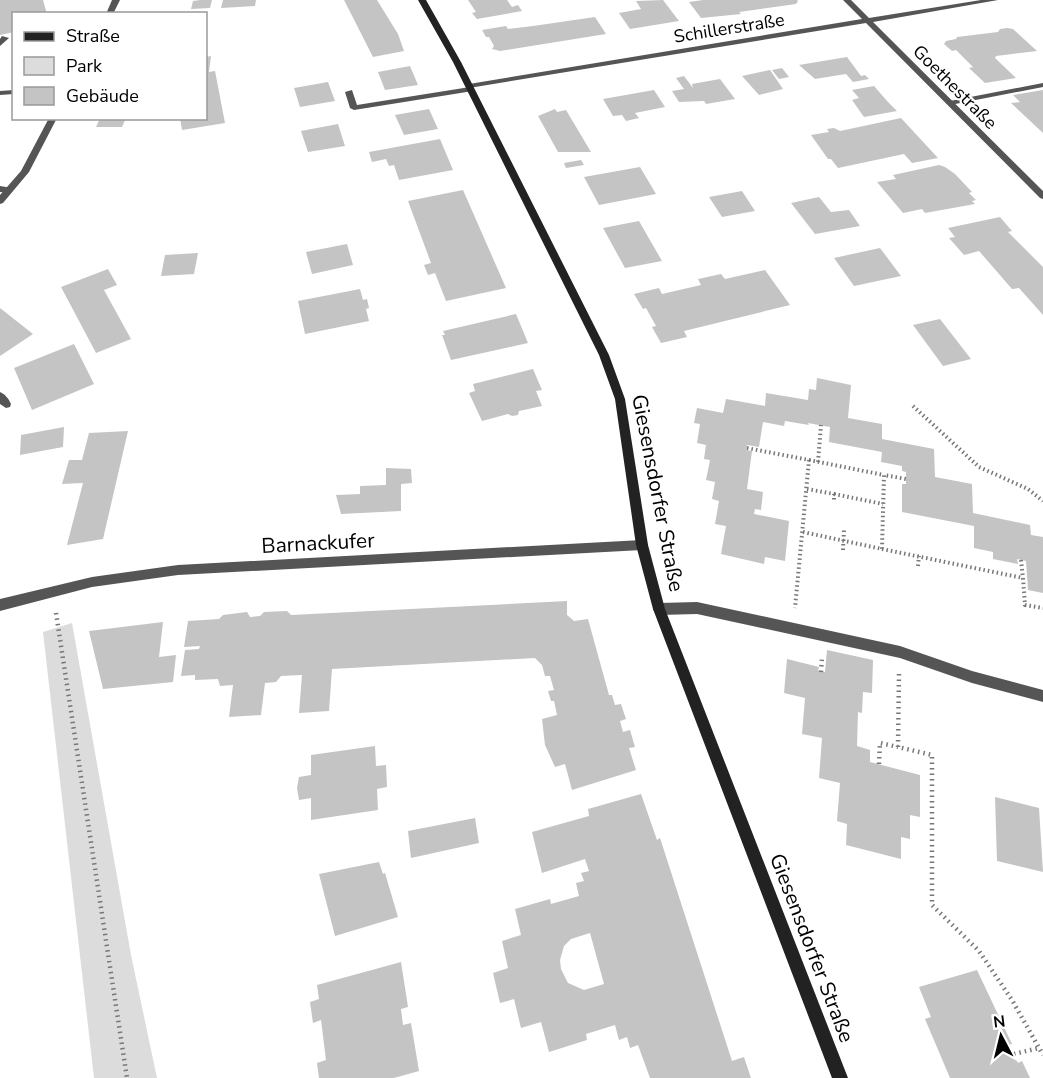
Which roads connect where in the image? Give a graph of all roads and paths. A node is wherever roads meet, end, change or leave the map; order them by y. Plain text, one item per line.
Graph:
1 (422, 0) edge
2 (847, 0) edge
3 (994, 0) edge
4 (867, 20) junction
5 (1043, 85) edge
6 (469, 87) junction
7 (349, 92) dead end
8 (950, 103) junction
9 (52, 120) edge
10 (4, 190) edge
11 (1043, 196) edge
12 (0, 201) edge
13 (913, 406) dead end
14 (821, 425) dead end
15 (747, 448) dead end
16 (809, 460) junction
17 (818, 462) junction
18 (884, 475) junction
19 (906, 479) dead end
20 (806, 489) junction
21 (834, 494) junction
22 (834, 501) dead end
23 (1043, 501) edge
24 (884, 504) junction
25 (844, 530) dead end
26 (802, 532) junction
27 (844, 540) junction
28 (642, 544) junction
29 (882, 549) junction
30 (843, 550) dead end
31 (919, 556) junction
32 (1021, 560) dead end
33 (918, 566) dead end
34 (1023, 578) junction
35 (53, 592) junction
36 (0, 605) edge
37 (659, 609) junction
38 (1043, 609) edge
39 (794, 628) junction
40 (900, 652) junction
41 (1043, 696) edge
42 (898, 747) junction
43 (879, 765) dead end
44 (1039, 1048) junction
45 (1014, 1054) dead end
46 (1043, 1055) edge
47 (127, 1078) edge
48 (840, 1078) edge

1 - 6 street, Giesensdorfer Straße
2 - 4 street, Goethestraße
3 - 4 street, Schillerstraße
4 - 6 street, Schillerstraße
4 - 8 street, Goethestraße
5 - 8 street
6 - 7 street, Schillerstraße
6 - 28 street, Giesensdorfer Straße
8 - 11 street, Goethestraße
9 - 10 street
10 - 12 street
13 - 23 path
14 - 17 path
15 - 16 path
16 - 17 path
16 - 20 path
17 - 18 path
18 - 19 path
18 - 24 path
20 - 21 path
20 - 26 path
21 - 22 path
21 - 24 path
24 - 29 path
25 - 27 path
26 - 27 path
26 - 39 path
27 - 29 path
27 - 30 path
28 - 35 street, Barnackufer
28 - 37 street, Giesensdorfer Straße
29 - 31 path
31 - 33 path
31 - 34 path
32 - 34 path
34 - 38 path
35 - 36 street, Barnackufer
35 - 47 path
37 - 39 street
37 - 48 street, Giesensdorfer Straße
39 - 40 street
40 - 41 street
40 - 42 path
42 - 43 path
42 - 44 path
44 - 45 path
44 - 46 path

